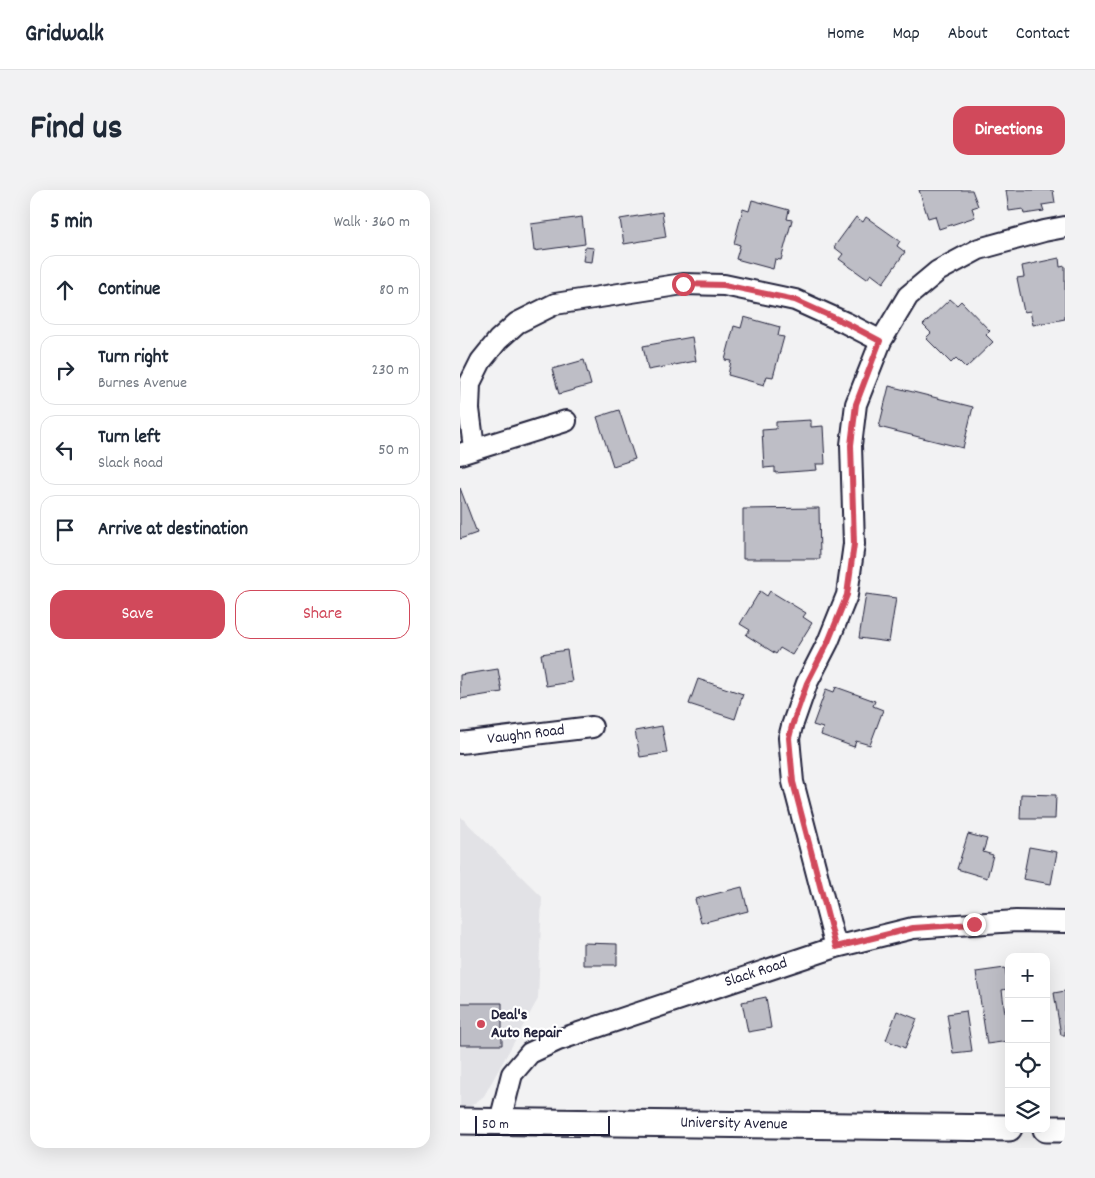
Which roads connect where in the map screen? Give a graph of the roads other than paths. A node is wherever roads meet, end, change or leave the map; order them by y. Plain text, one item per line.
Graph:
1 (1065, 227) edge
2 (880, 341) junction
3 (566, 421) dead end
4 (467, 451) edge
5 (592, 727) dead end
6 (460, 743) edge
7 (1065, 922) edge
8 (836, 947) junction
9 (460, 1121) edge
10 (500, 1121) junction
11 (1005, 1128) edge
12 (1050, 1129) edge
13 (1065, 1129) edge

1 - 2 street
2 - 4 street
2 - 8 street
3 - 4 street
5 - 6 street, Vaughn Road
7 - 8 street, Slack Road
8 - 10 street, Slack Road
9 - 10 main road, University Avenue
10 - 11 main road, University Avenue
12 - 13 main road

